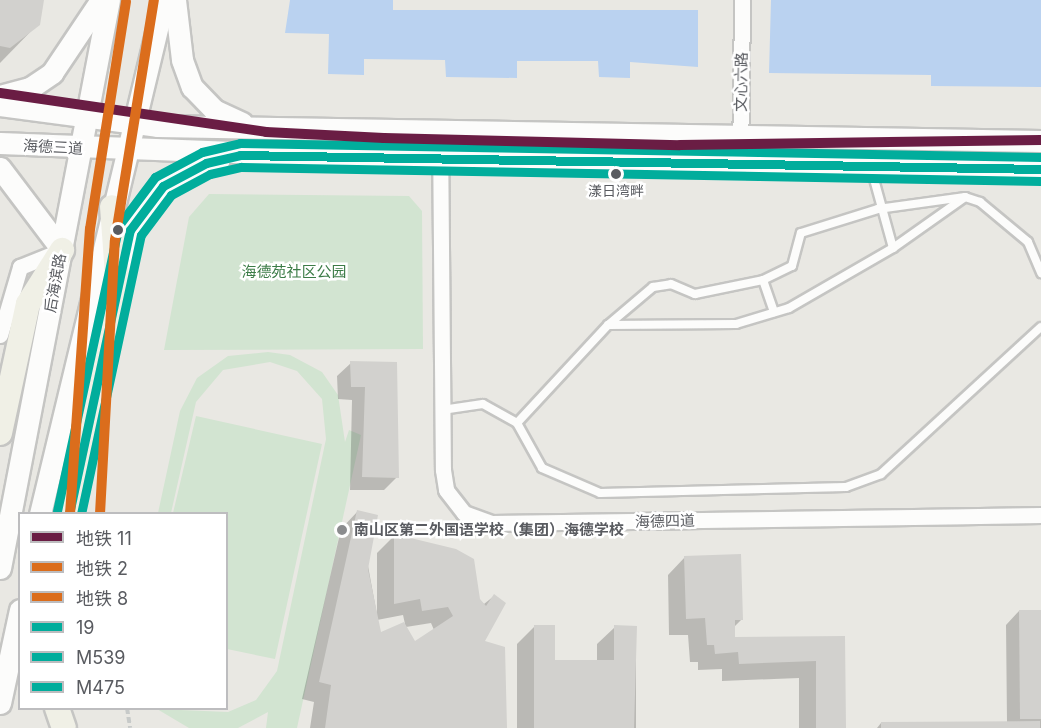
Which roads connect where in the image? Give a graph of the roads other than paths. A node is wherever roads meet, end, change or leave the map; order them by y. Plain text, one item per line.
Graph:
1 (101, 0) edge
2 (109, 0) edge
3 (164, 0) edge
4 (174, 0) edge
5 (742, 0) edge
6 (0, 96) edge
7 (0, 105) edge
8 (87, 119) junction
9 (132, 124) junction
10 (260, 128) junction
11 (440, 132) junction
12 (740, 136) junction
13 (1041, 141) edge
14 (0, 143) edge
15 (81, 149) junction
16 (125, 151) junction
17 (240, 155) junction
18 (440, 160) junction
19 (740, 165) junction
20 (871, 167) junction
21 (0, 168) edge
22 (1041, 169) edge
23 (965, 197) junction
24 (112, 207) junction
25 (878, 209) junction
26 (893, 248) junction
27 (62, 250) junction
28 (1041, 273) edge
29 (117, 276) junction
30 (763, 279) junction
31 (774, 312) junction
32 (608, 325) junction
33 (1041, 327) edge
34 (0, 335) edge
35 (442, 410) junction
36 (517, 423) junction
37 (0, 433) edge
38 (40, 512) edge
39 (69, 512) edge
40 (1041, 515) edge
41 (0, 567) edge
42 (18, 619) edge
43 (0, 702) edge

1 - 6 main road
2 - 8 main road, 后海滨路
3 - 9 main road
4 - 10 main road
5 - 12 street, 文心六路
7 - 8 main road, 海德三道
8 - 9 main road, 海德三道
8 - 15 main road, 后海滨路
9 - 10 main road, 海德三道
9 - 16 main road
10 - 11 main road, 海德三道
11 - 12 main road, 海德三道
11 - 18 street, 海德四道
12 - 13 main road, 海德三道
12 - 19 street, 文心六路
14 - 15 main road, 海德三道
15 - 16 main road, 海德三道
15 - 27 main road, 后海滨路
16 - 17 main road, 海德三道
16 - 24 main road
17 - 18 main road, 海德三道
17 - 29 main road
18 - 19 main road, 海德三道
18 - 35 street, 海德四道
19 - 20 main road, 海德三道
20 - 22 main road, 海德三道
20 - 25 lane
21 - 27 main road
23 - 25 lane
23 - 26 lane
23 - 28 lane
24 - 29 main road
24 - 38 main road
25 - 26 lane
25 - 30 lane
26 - 31 lane
27 - 34 street
27 - 37 main road
27 - 41 main road, 后海滨路
29 - 39 main road
30 - 31 lane
30 - 32 lane
31 - 32 lane
32 - 36 lane
33 - 36 lane
35 - 36 lane
35 - 40 street, 海德四道
42 - 43 main road

